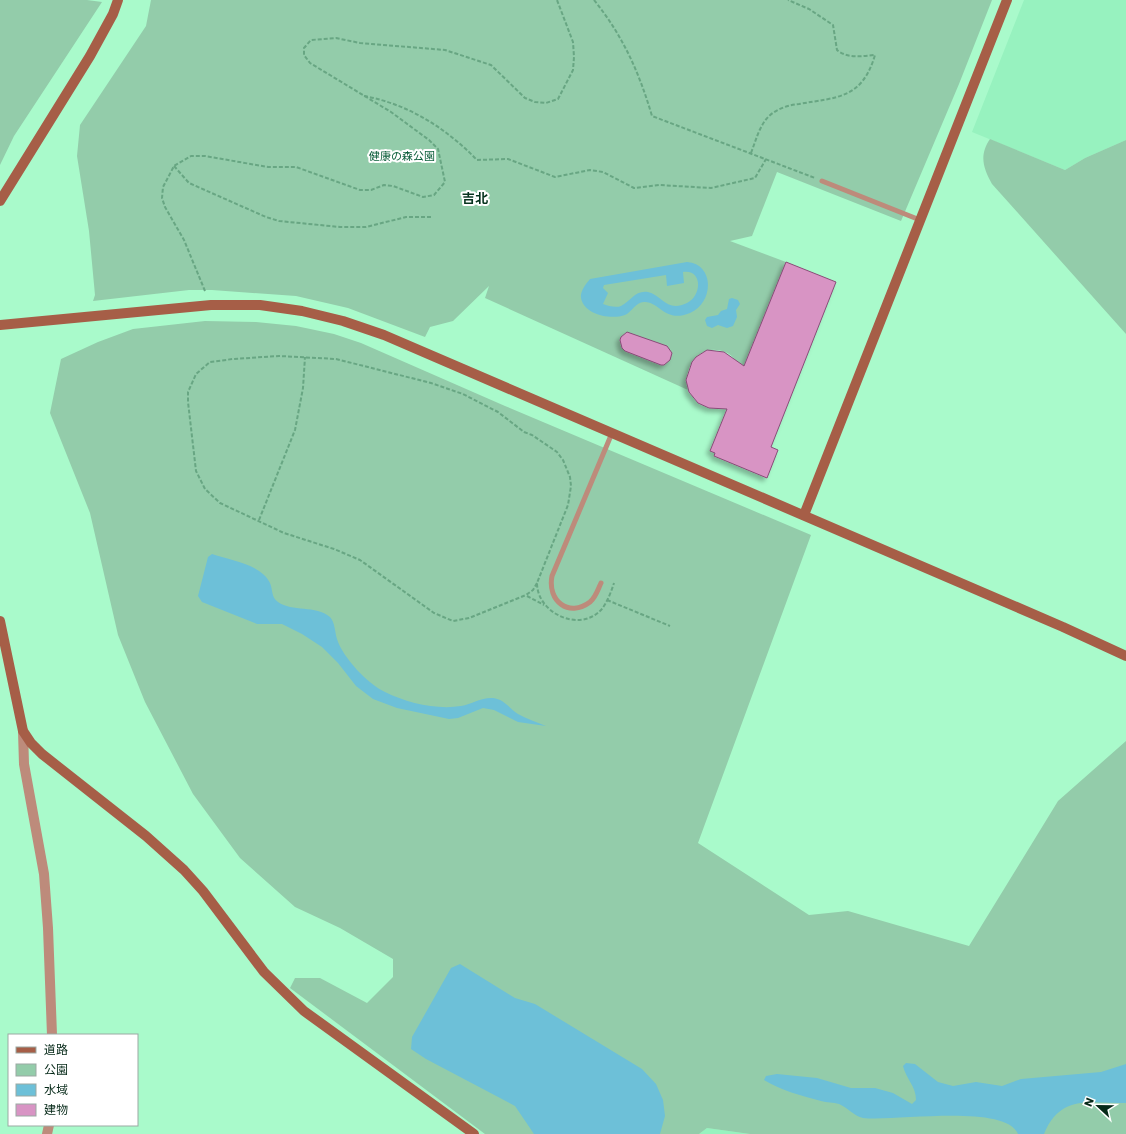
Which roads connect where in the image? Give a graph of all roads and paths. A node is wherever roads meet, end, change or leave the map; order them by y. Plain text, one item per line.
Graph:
1 (118, 0) edge
2 (557, 0) edge
3 (594, 0) edge
4 (788, 0) edge
5 (1007, 0) edge
6 (361, 95) junction
7 (751, 153) junction
8 (766, 159) junction
9 (174, 166) junction
10 (822, 181) joint
11 (0, 201) edge
12 (433, 218) dead end
13 (920, 220) junction
14 (205, 291) dead end
15 (0, 325) edge
16 (305, 357) junction
17 (612, 433) junction
18 (804, 515) junction
19 (259, 520) junction
20 (537, 583) junction
21 (601, 583) dead end
22 (614, 583) dead end
23 (526, 595) junction
24 (607, 600) junction
25 (545, 606) junction
26 (0, 621) edge
27 (670, 626) dead end
28 (1126, 656) edge
29 (23, 731) junction
30 (52, 1034) edge
31 (474, 1134) edge

1 - 11 street
2 - 6 path
3 - 7 path
4 - 7 path
5 - 13 street
6 - 8 path
6 - 9 path
7 - 8 path
8 - 10 path
9 - 12 path
9 - 14 path
10 - 13 lane
13 - 18 street
15 - 17 street
16 - 19 path
16 - 19 path
16 - 20 path
17 - 18 street
17 - 21 lane
18 - 28 street
19 - 23 path
20 - 23 path
20 - 25 path
22 - 24 path
23 - 25 path
24 - 25 path
24 - 27 path
26 - 29 street
29 - 30 street
29 - 31 street

